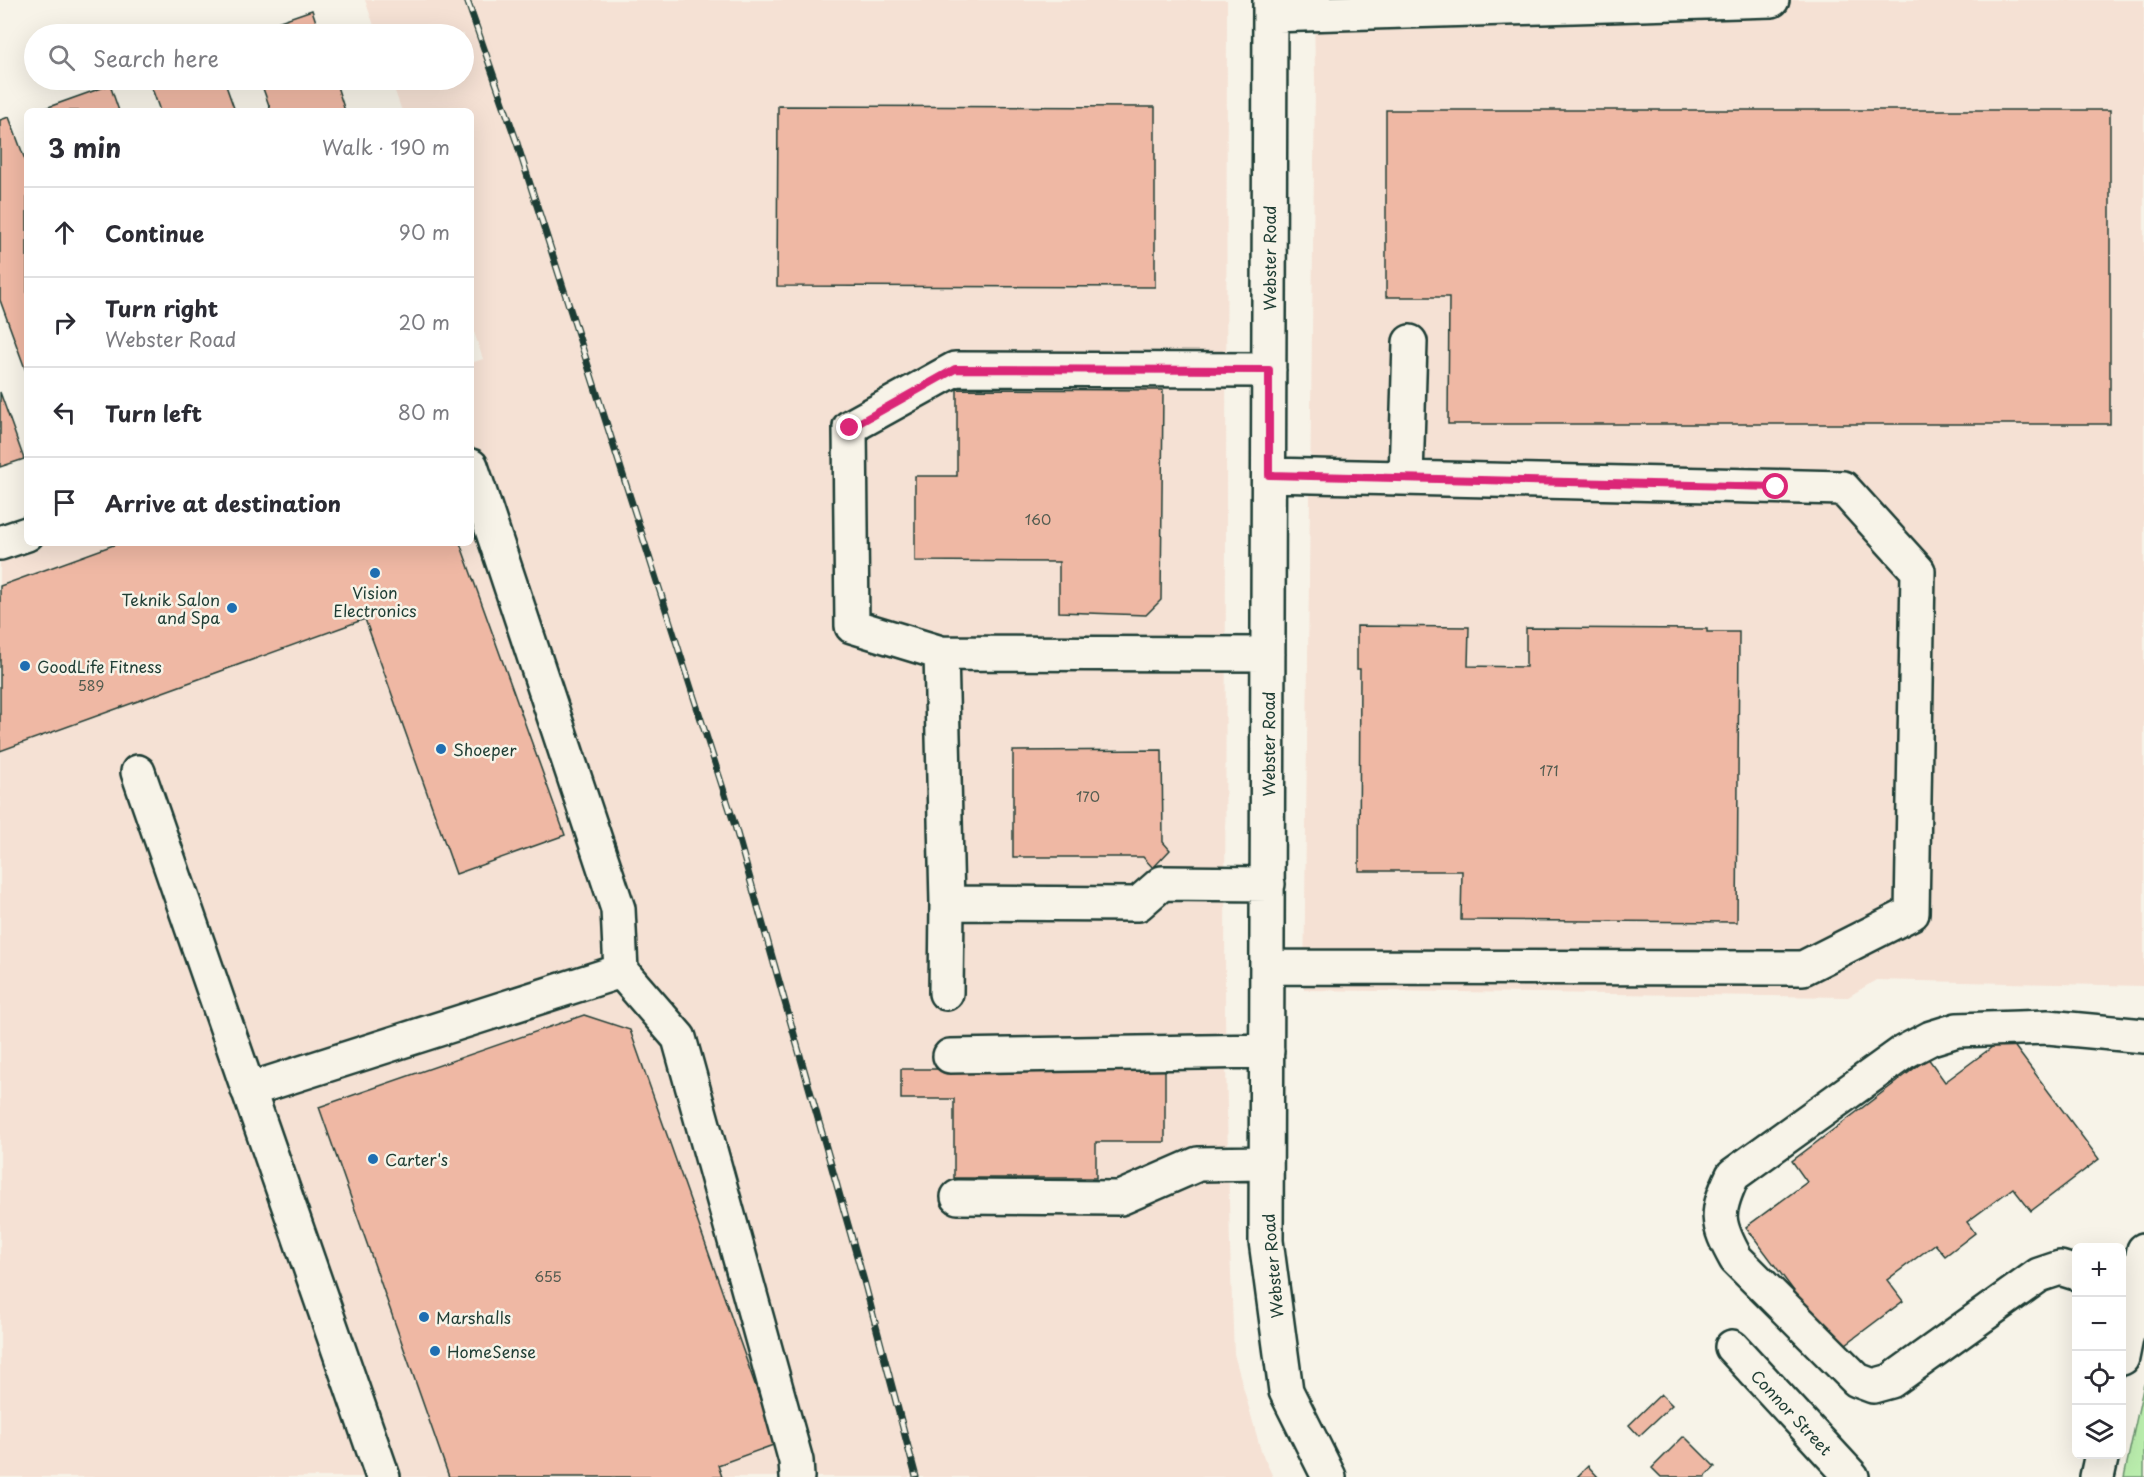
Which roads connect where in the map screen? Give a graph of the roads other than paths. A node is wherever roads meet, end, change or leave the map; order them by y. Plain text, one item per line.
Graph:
1 (1772, 0) edge
2 (1498, 4) edge
3 (1270, 7) edge
4 (1410, 342) dead end
5 (1269, 370) junction
6 (474, 475) edge
7 (1269, 475) junction
8 (1406, 478) junction
9 (24, 535) edge
10 (0, 543) edge
11 (940, 653) junction
12 (1268, 654) junction
13 (138, 772) dead end
14 (1268, 884) junction
15 (947, 903) junction
16 (1268, 967) junction
17 (621, 971) junction
18 (946, 993) dead end
19 (2144, 1036) edge
20 (1267, 1052) junction
21 (950, 1056) dead end
22 (248, 1090) junction
23 (1266, 1163) junction
24 (958, 1197) dead end
25 (2144, 1250) edge
26 (2072, 1272) edge
27 (2129, 1287) edge
28 (1732, 1347) dead end
29 (2122, 1351) edge
30 (2101, 1459) edge
31 (383, 1477) edge
32 (797, 1477) edge
33 (1329, 1477) edge
34 (1852, 1477) edge
35 (2097, 1477) edge

1 - 2 street
2 - 3 street
3 - 5 street, Webster Road
4 - 8 street
5 - 7 street, Webster Road
5 - 11 street
6 - 17 street
7 - 8 street
7 - 12 street, Webster Road
8 - 16 street
9 - 10 street
11 - 12 street
11 - 15 street
12 - 14 street, Webster Road
13 - 22 street
14 - 15 street
14 - 16 street, Webster Road
15 - 18 street
16 - 20 street, Webster Road
17 - 22 street
17 - 32 street
19 - 26 street
20 - 21 street
20 - 23 street, Webster Road
22 - 31 street
23 - 24 street
23 - 33 street, Webster Road
25 - 27 street
27 - 29 street
28 - 34 street, Connor Street
30 - 35 street

